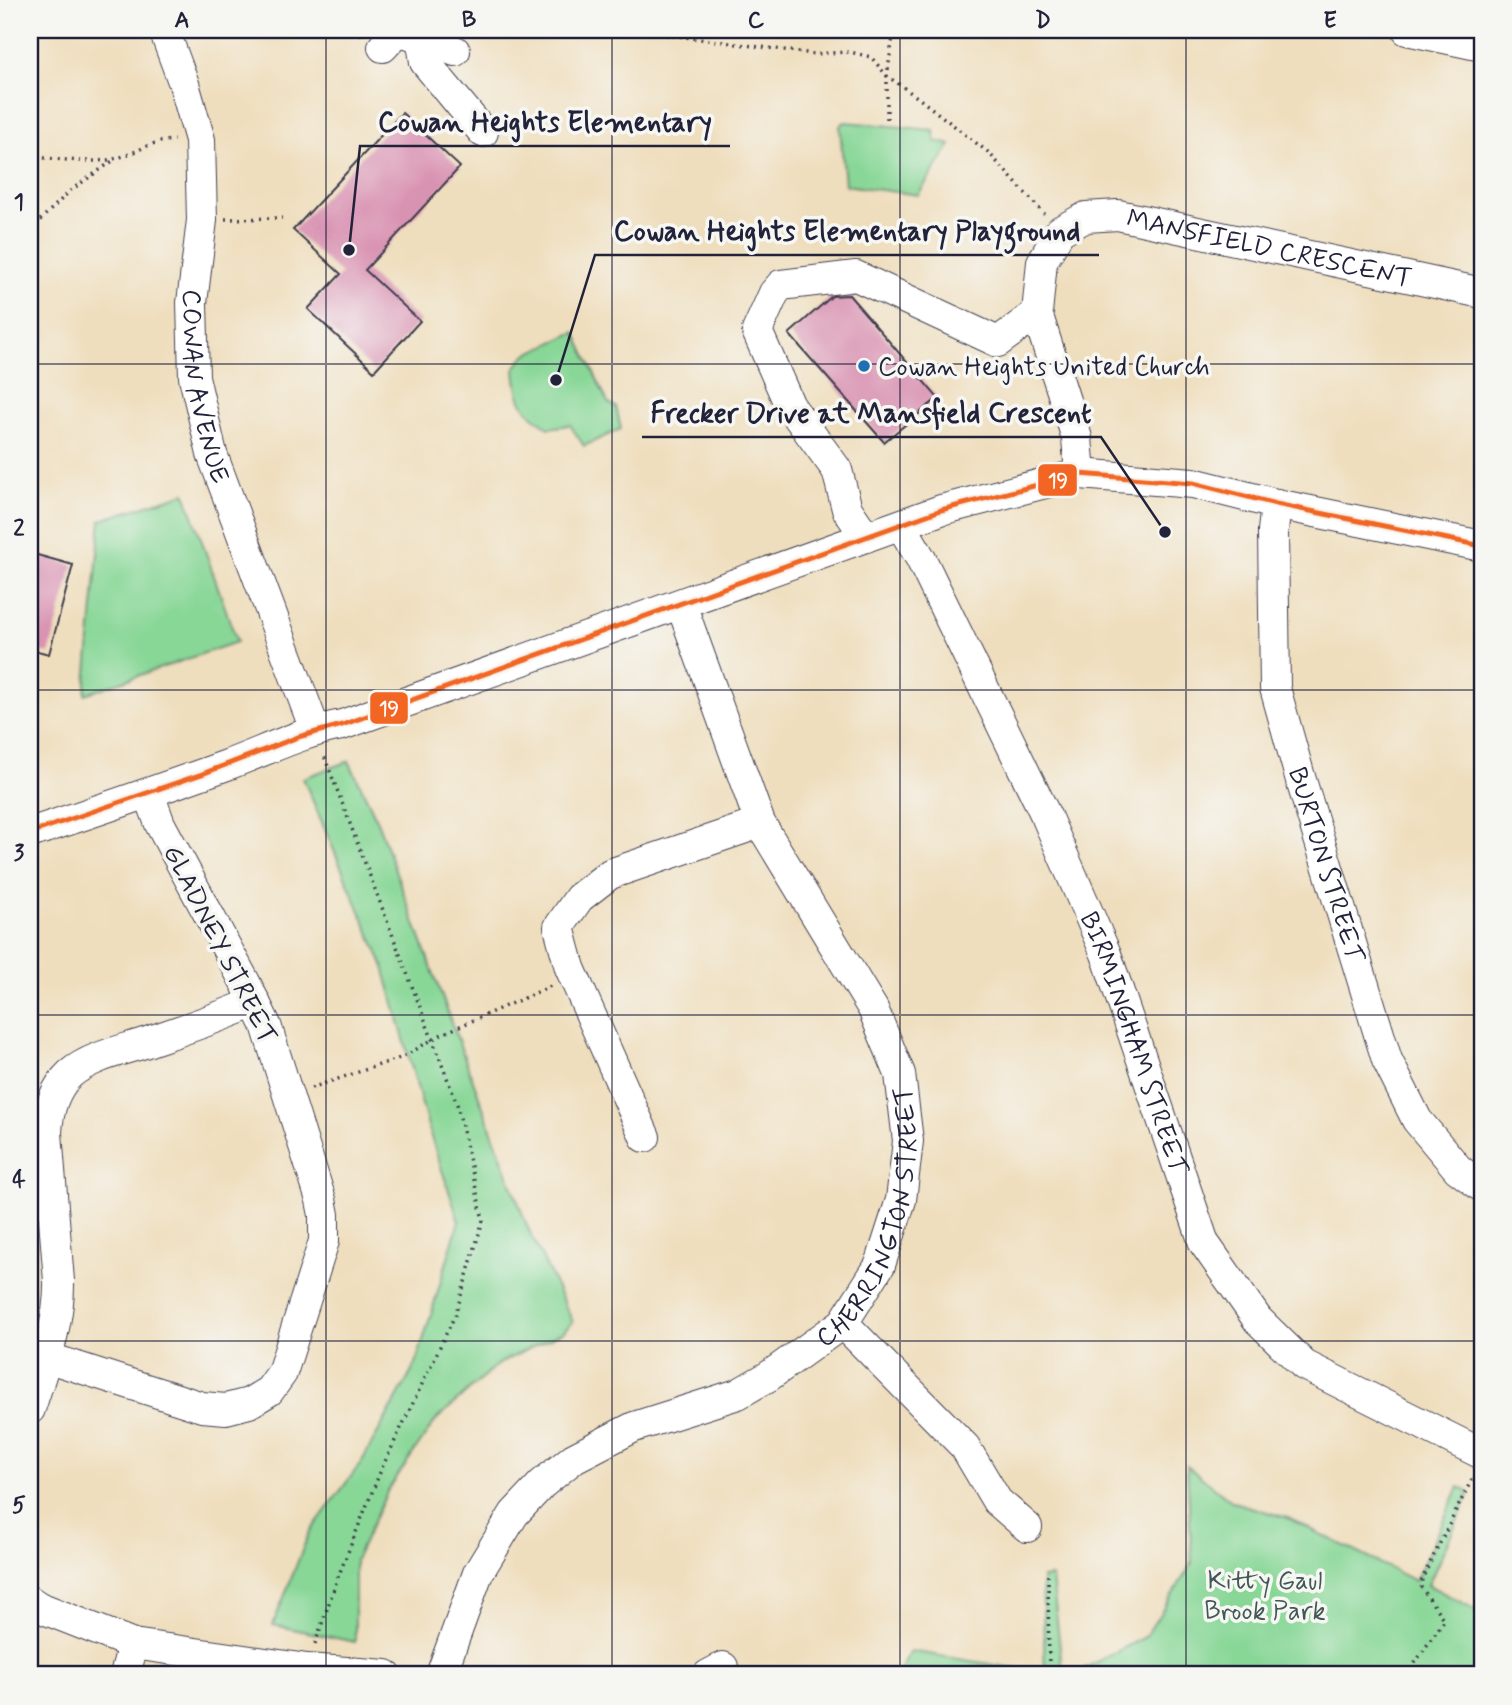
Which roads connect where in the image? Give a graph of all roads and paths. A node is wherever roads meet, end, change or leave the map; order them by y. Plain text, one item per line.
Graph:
1 (164, 30) edge
2 (631, 30) edge
3 (894, 30) edge
4 (1407, 30) edge
5 (425, 33) edge
6 (1482, 46) edge
7 (383, 47) dead end
8 (454, 51) dead end
9 (887, 76) junction
10 (887, 119) dead end
11 (483, 132) dead end
12 (176, 140) dead end
13 (30, 156) edge
14 (116, 158) junction
15 (282, 218) dead end
16 (1048, 218) dead end
17 (222, 220) dead end
18 (30, 230) edge
19 (1482, 293) edge
20 (1037, 313) junction
21 (1080, 474) junction
22 (1276, 504) junction
23 (901, 525) junction
24 (866, 537) junction
25 (1482, 546) edge
26 (681, 604) junction
27 (319, 741) junction
28 (149, 793) junction
29 (760, 823) junction
30 (30, 833) edge
31 (563, 981) dead end
32 (255, 1002) junction
33 (433, 1038) junction
34 (309, 1089) dead end
35 (645, 1137) dead end
36 (1482, 1187) edge
37 (843, 1323) junction
38 (46, 1357) junction
39 (30, 1409) edge
40 (1478, 1463) edge
41 (1027, 1527) dead end
42 (1048, 1575) dead end
43 (30, 1601) edge
44 (133, 1644) junction
45 (313, 1653) dead end
46 (125, 1675) edge
47 (386, 1675) edge
48 (441, 1675) edge
49 (1049, 1675) edge
50 (1408, 1675) edge

1 - 27 street, COWAN AVENUE
2 - 9 path
3 - 9 path
4 - 6 street
5 - 7 street
5 - 8 street
5 - 11 street
9 - 10 path
9 - 16 path
12 - 14 path
13 - 14 path
14 - 18 path
15 - 17 path
19 - 20 street, MANSFIELD CRESCENT
20 - 21 street, MANSFIELD CRESCENT
20 - 24 street
21 - 22 street
21 - 23 street
22 - 25 street
22 - 36 street, BURTON STREET
23 - 24 street
23 - 40 street, BIRMINGHAM STREET
24 - 26 street
26 - 27 street
26 - 29 street, CHERRINGTON STREET
27 - 28 street
27 - 33 path
28 - 30 street
28 - 32 street, GLADNEY STREET
29 - 35 street
29 - 37 street, CHERRINGTON STREET
31 - 33 path
32 - 38 street
32 - 38 street, GLADNEY STREET
33 - 34 path
33 - 45 path
37 - 41 street
37 - 48 street, CHERRINGTON STREET
38 - 39 street
40 - 50 path
42 - 49 path
43 - 44 street
44 - 46 street
44 - 47 street

